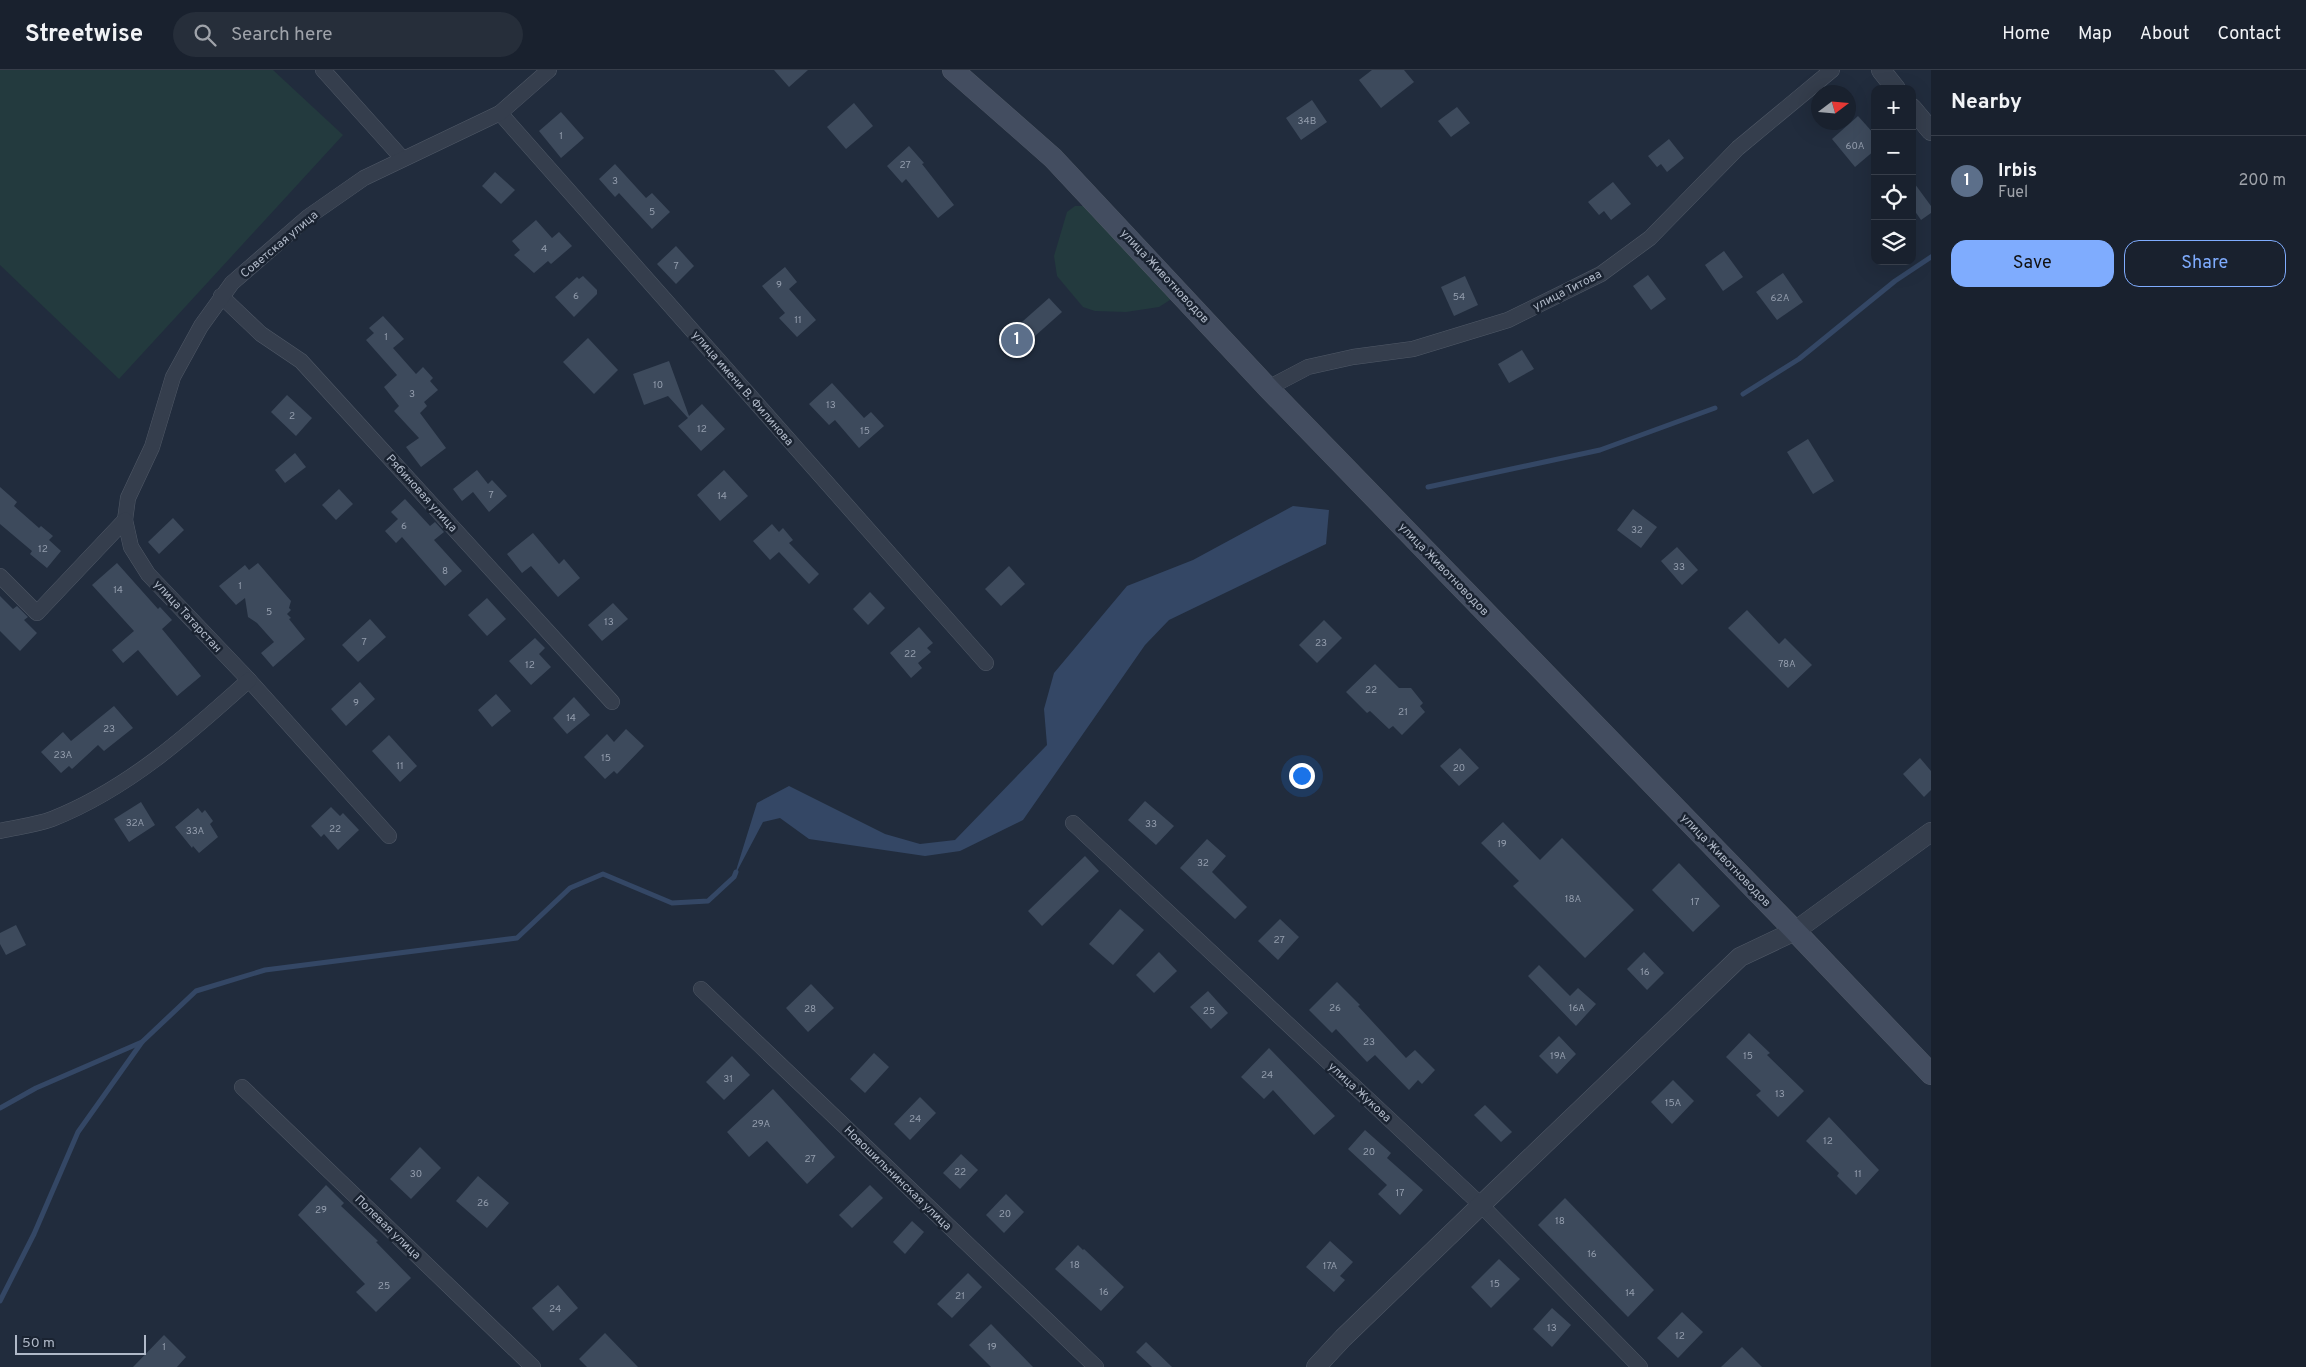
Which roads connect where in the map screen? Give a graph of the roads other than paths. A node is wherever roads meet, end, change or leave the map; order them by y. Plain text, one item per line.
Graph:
1 (323, 70) edge
2 (549, 70) edge
3 (953, 70) edge
4 (1832, 70) edge
5 (1881, 70) edge
6 (1893, 85) edge
7 (500, 113) junction
8 (1916, 113) edge
9 (1931, 131) edge
10 (402, 158) junction
11 (221, 296) junction
12 (1268, 388) junction
13 (126, 520) junction
14 (0, 576) edge
15 (986, 664) dead end
16 (249, 680) junction
17 (612, 702) dead end
18 (1073, 823) dead end
19 (0, 831) edge
20 (1931, 832) edge
21 (389, 836) dead end
22 (1795, 931) junction
23 (701, 990) dead end
24 (1931, 1074) edge
25 (242, 1087) dead end
26 (1481, 1205) junction
27 (533, 1367) edge
28 (1096, 1367) edge
29 (1316, 1367) edge
30 (1640, 1367) edge

1 - 10 street
2 - 7 street, Советская улица
3 - 12 main road, улица Животноводов
4 - 12 street, улица Титова
5 - 6 street
7 - 10 street, Советская улица
7 - 15 street, улица имени В. Филинова
8 - 9 street
10 - 11 street, Советская улица
11 - 13 street, Советская улица
11 - 17 street, Рябиновая улица
12 - 22 main road, улица Животноводов
13 - 14 street
13 - 16 street, улица Татарстан
16 - 19 street
16 - 21 street, улица Татарстан
18 - 26 street, улица Жукова
20 - 22 street
22 - 24 main road, улица Животноводов
22 - 26 street
23 - 28 street, Новошильнинская улица
25 - 27 street, Полевая улица
26 - 29 street
26 - 30 street, улица Жукова

